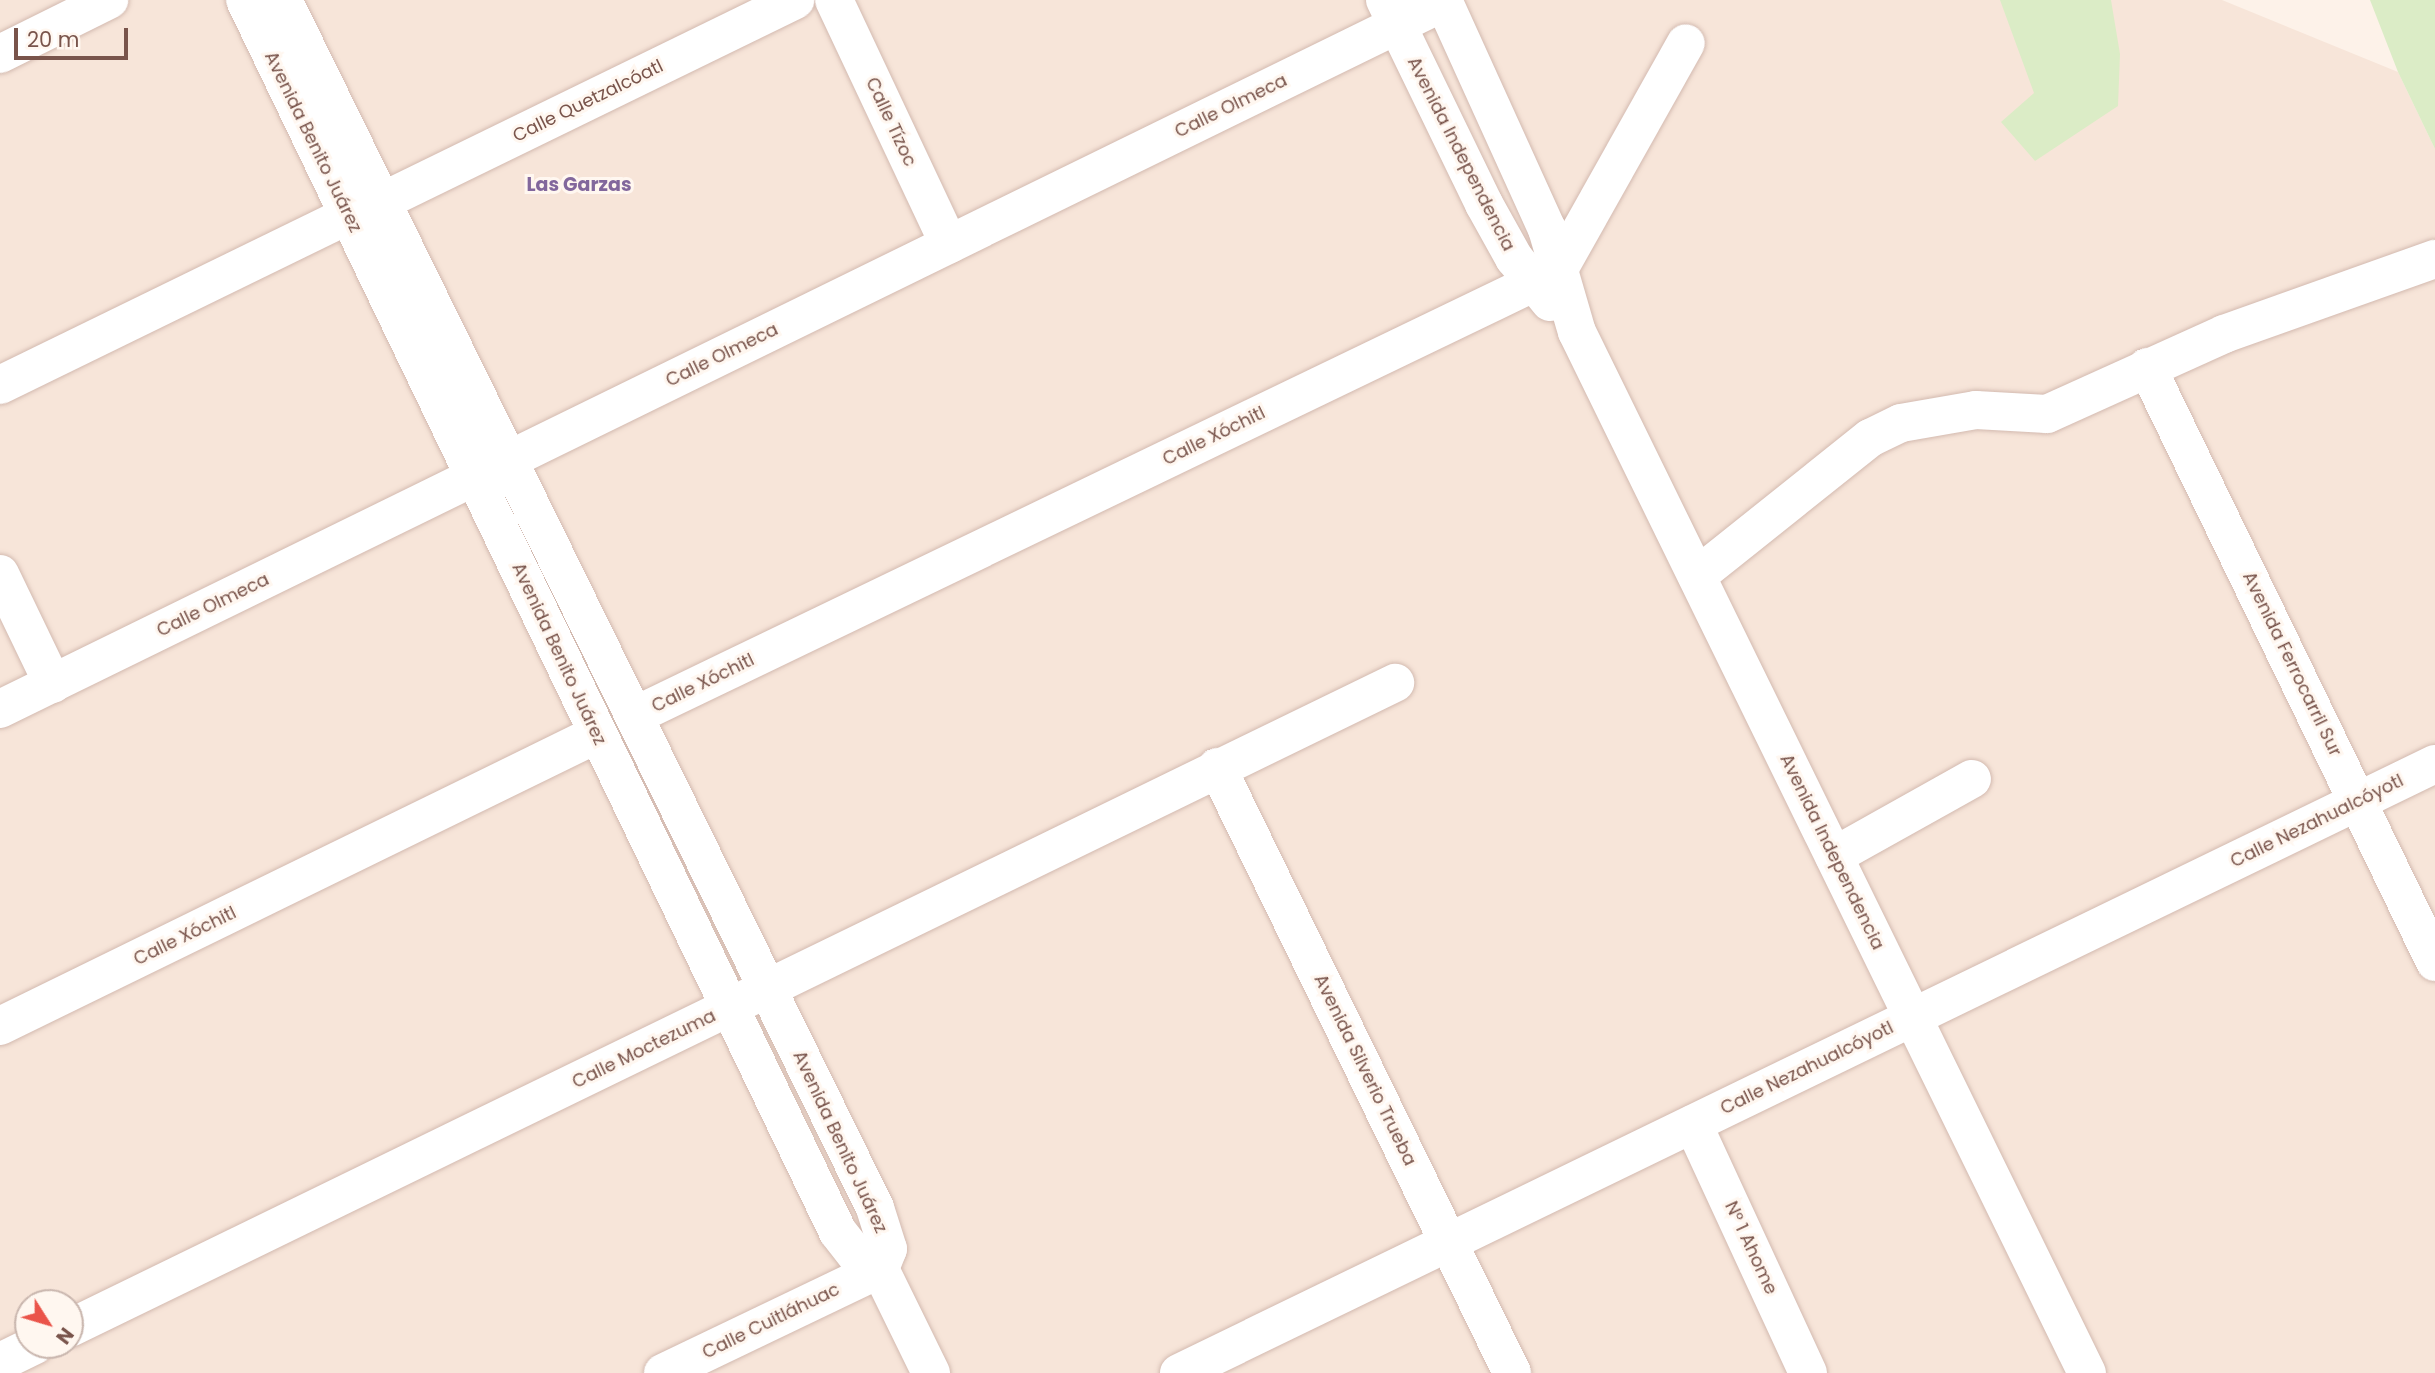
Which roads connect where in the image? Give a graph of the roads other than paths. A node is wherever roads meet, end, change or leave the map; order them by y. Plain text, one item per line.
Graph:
1 (108, 0) edge
2 (245, 0) edge
3 (282, 0) edge
4 (795, 0) edge
5 (834, 0) edge
6 (1444, 1) edge
7 (1391, 13) edge
8 (1686, 43) dead end
9 (0, 54) edge
10 (365, 208) junction
11 (948, 244) junction
12 (2435, 258) edge
13 (1545, 277) junction
14 (2147, 367) junction
15 (0, 385) edge
16 (508, 459) junction
17 (474, 475) junction
18 (0, 574) edge
19 (1696, 576) junction
20 (1395, 683) dead end
21 (53, 684) junction
22 (0, 709) edge
23 (634, 716) junction
24 (597, 734) junction
25 (2435, 764) edge
26 (1217, 767) junction
27 (1972, 779) dead end
28 (2358, 801) junction
29 (1834, 856) junction
30 (2435, 962) edge
31 (767, 989) junction
32 (729, 1007) junction
33 (1913, 1017) junction
34 (0, 1026) edge
35 (1693, 1124) junction
36 (1449, 1242) junction
37 (880, 1269) junction
38 (84, 1321) edge
39 (1227, 1363) edge
40 (663, 1373) edge
41 (931, 1373) edge
42 (1180, 1373) edge
43 (1512, 1373) edge
44 (1808, 1373) edge
45 (2087, 1373) edge

1 - 9 street
2 - 10 street, Avenida Benito Juárez
3 - 10 street, Avenida Benito Juárez
4 - 10 street, Calle Quetzalcóatl
5 - 11 street, Calle Tízoc
6 - 7 street, Calle Olmeca
6 - 13 street, Avenida Independencia
7 - 11 street, Calle Olmeca
7 - 13 street, Avenida Independencia
8 - 13 street
10 - 15 street, Calle Quetzalcóatl
10 - 16 street, Avenida Benito Juárez
10 - 17 street, Avenida Benito Juárez
11 - 16 street, Calle Olmeca
12 - 14 street
13 - 19 street, Avenida Independencia
13 - 23 street, Calle Xóchitl
14 - 19 street
14 - 28 street, Avenida Ferrocarril Sur
16 - 17 street, Calle Olmeca
16 - 23 street, Avenida Benito Juárez
17 - 21 street, Calle Olmeca
17 - 24 street, Avenida Benito Juárez
18 - 21 street
19 - 29 street, Avenida Independencia
20 - 26 street, Calle Moctezuma
21 - 22 street, Calle Olmeca
23 - 31 street, Avenida Benito Juárez
24 - 32 street, Avenida Benito Juárez
24 - 34 street, Calle Xóchitl
25 - 28 street, Calle Nezahualcóyotl
26 - 31 street, Calle Moctezuma
26 - 36 street, Avenida Silverio Trueba
27 - 29 street
28 - 30 street, Avenida Ferrocarril Sur
28 - 33 street, Calle Nezahualcóyotl
29 - 33 street, Avenida Independencia
31 - 32 street, Calle Moctezuma
31 - 37 street, Avenida Benito Juárez
32 - 37 street, Avenida Benito Juárez
32 - 38 street, Calle Moctezuma
33 - 35 street, Calle Nezahualcóyotl
33 - 45 street, Avenida Independencia
35 - 36 street, Calle Nezahualcóyotl
35 - 44 street, N° 1 Ahome
36 - 39 street, Calle Nezahualcóyotl
36 - 43 street, Avenida Silverio Trueba
37 - 40 street, Calle Cuitláhuac
37 - 41 street
39 - 42 street, Calle Nezahualcóyotl

